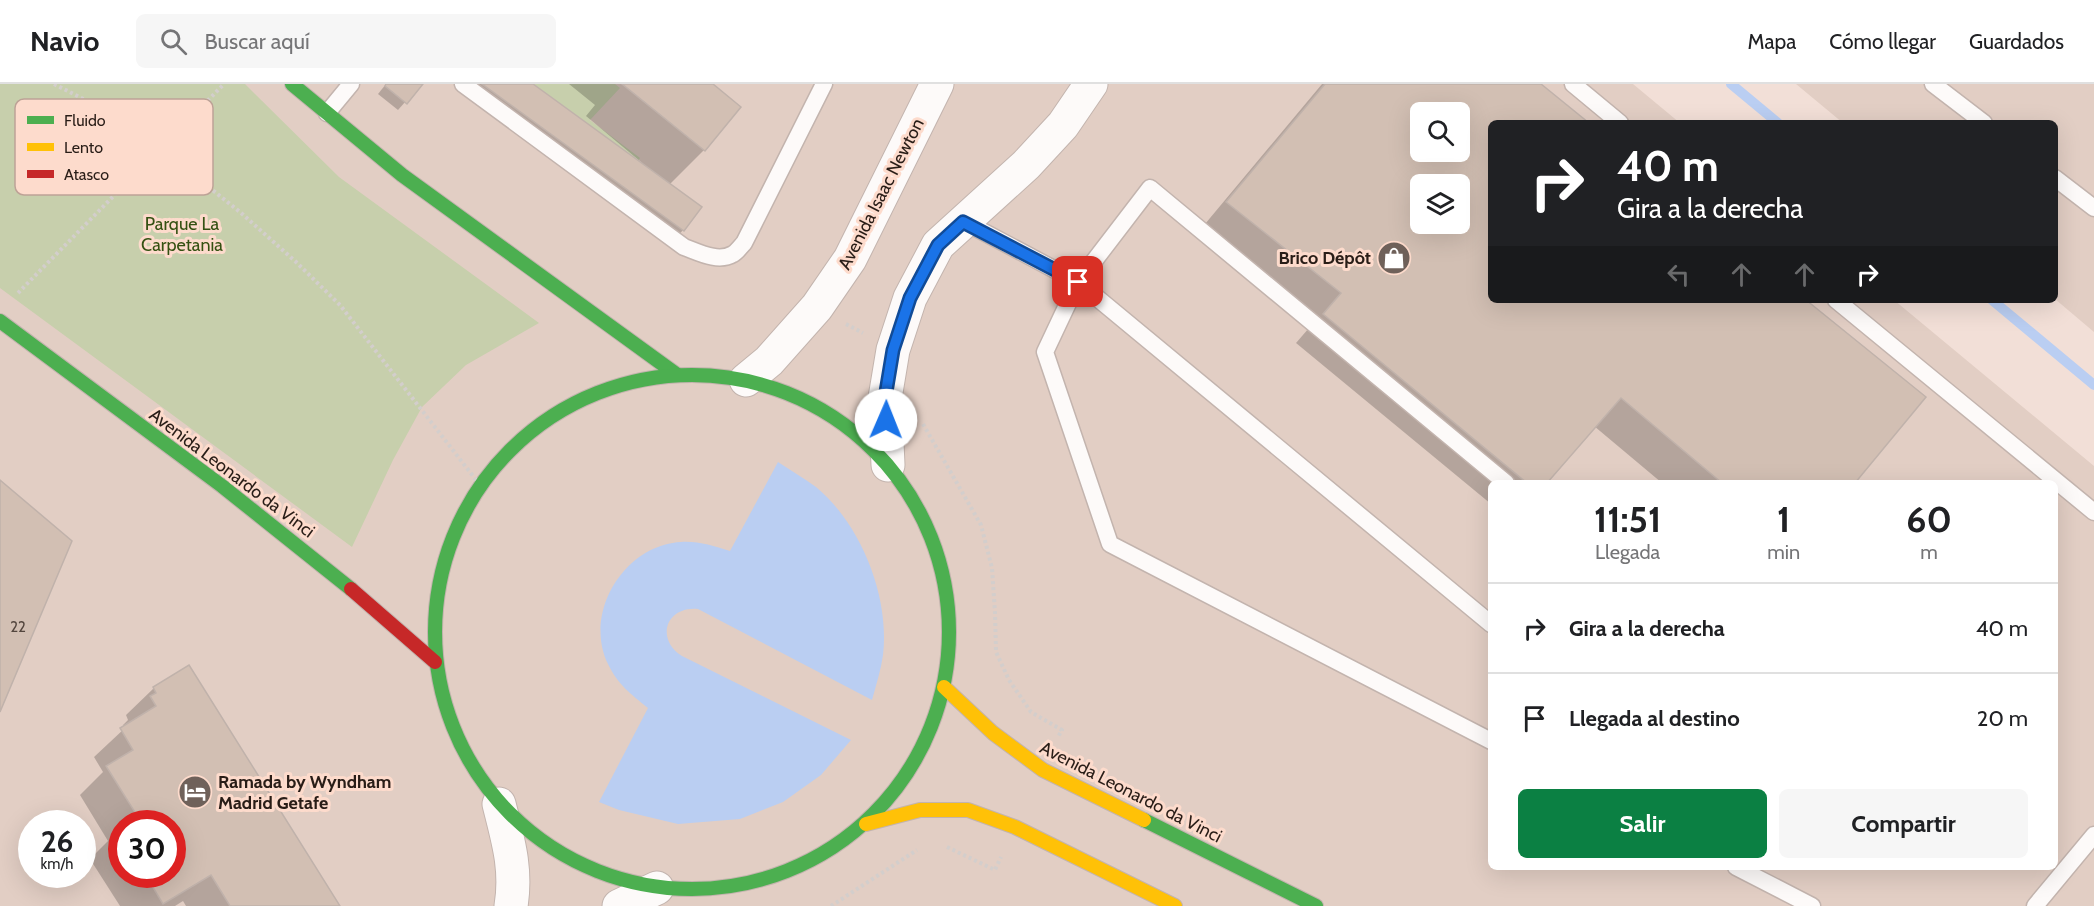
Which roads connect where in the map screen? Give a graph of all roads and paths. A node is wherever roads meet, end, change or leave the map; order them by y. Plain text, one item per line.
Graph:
1 (54, 84) edge
2 (224, 84) edge
3 (292, 84) edge
4 (351, 84) edge
5 (463, 84) edge
6 (824, 84) edge
7 (938, 84) edge
8 (1091, 84) edge
9 (1573, 84) edge
10 (1934, 84) edge
11 (83, 99) edge
12 (209, 99) edge
13 (327, 113) junction
14 (1616, 120) edge
15 (1980, 120) edge
16 (2058, 180) edge
17 (213, 190) edge
18 (114, 195) edge
19 (2094, 208) edge
20 (963, 222) junction
21 (1078, 282) junction
22 (14, 297) dead end
23 (1840, 303) edge
24 (817, 307) junction
25 (0, 321) edge
26 (893, 350) junction
27 (676, 374) junction
28 (746, 380) junction
29 (918, 415) dead end
30 (888, 465) junction
31 (1502, 480) edge
32 (2055, 480) edge
33 (2058, 482) edge
34 (480, 485) junction
35 (2094, 512) edge
36 (1488, 622) edge
37 (435, 662) junction
38 (945, 687) junction
39 (1488, 739) edge
40 (1043, 770) junction
41 (499, 804) junction
42 (866, 824) junction
43 (1015, 827) junction
44 (2094, 835) edge
45 (943, 846) dead end
46 (925, 847) dead end
47 (1742, 870) edge
48 (1760, 870) edge
49 (1772, 885) junction
50 (657, 888) junction
51 (511, 906) edge
52 (619, 906) edge
53 (831, 906) edge
54 (1175, 906) edge
55 (1316, 906) edge
56 (1812, 906) edge
57 (2035, 906) edge

1 - 11 path
2 - 12 path
3 - 13 street
4 - 13 lane
5 - 6 lane
7 - 24 street, Avenida Isaac Newton
8 - 20 street
9 - 14 lane
10 - 15 lane
13 - 27 street
16 - 19 lane
17 - 34 path
18 - 22 path
20 - 21 lane
20 - 26 street
21 - 31 lane
21 - 36 lane
21 - 39 lane
23 - 32 lane
24 - 26 path
24 - 28 street, Avenida Isaac Newton
25 - 37 street, Avenida Leonardo da Vinci
26 - 30 street
27 - 28 street
27 - 34 street
28 - 30 street
29 - 40 path
30 - 38 street
33 - 35 lane
34 - 37 street
37 - 41 street
38 - 40 street, Avenida Leonardo da Vinci
38 - 42 street
40 - 55 street, Avenida Leonardo da Vinci
41 - 50 street
41 - 51 street
42 - 43 street
42 - 50 street
43 - 45 path
43 - 54 street
44 - 57 lane
46 - 53 path
47 - 49 lane
48 - 49 lane
49 - 56 lane
50 - 52 street

